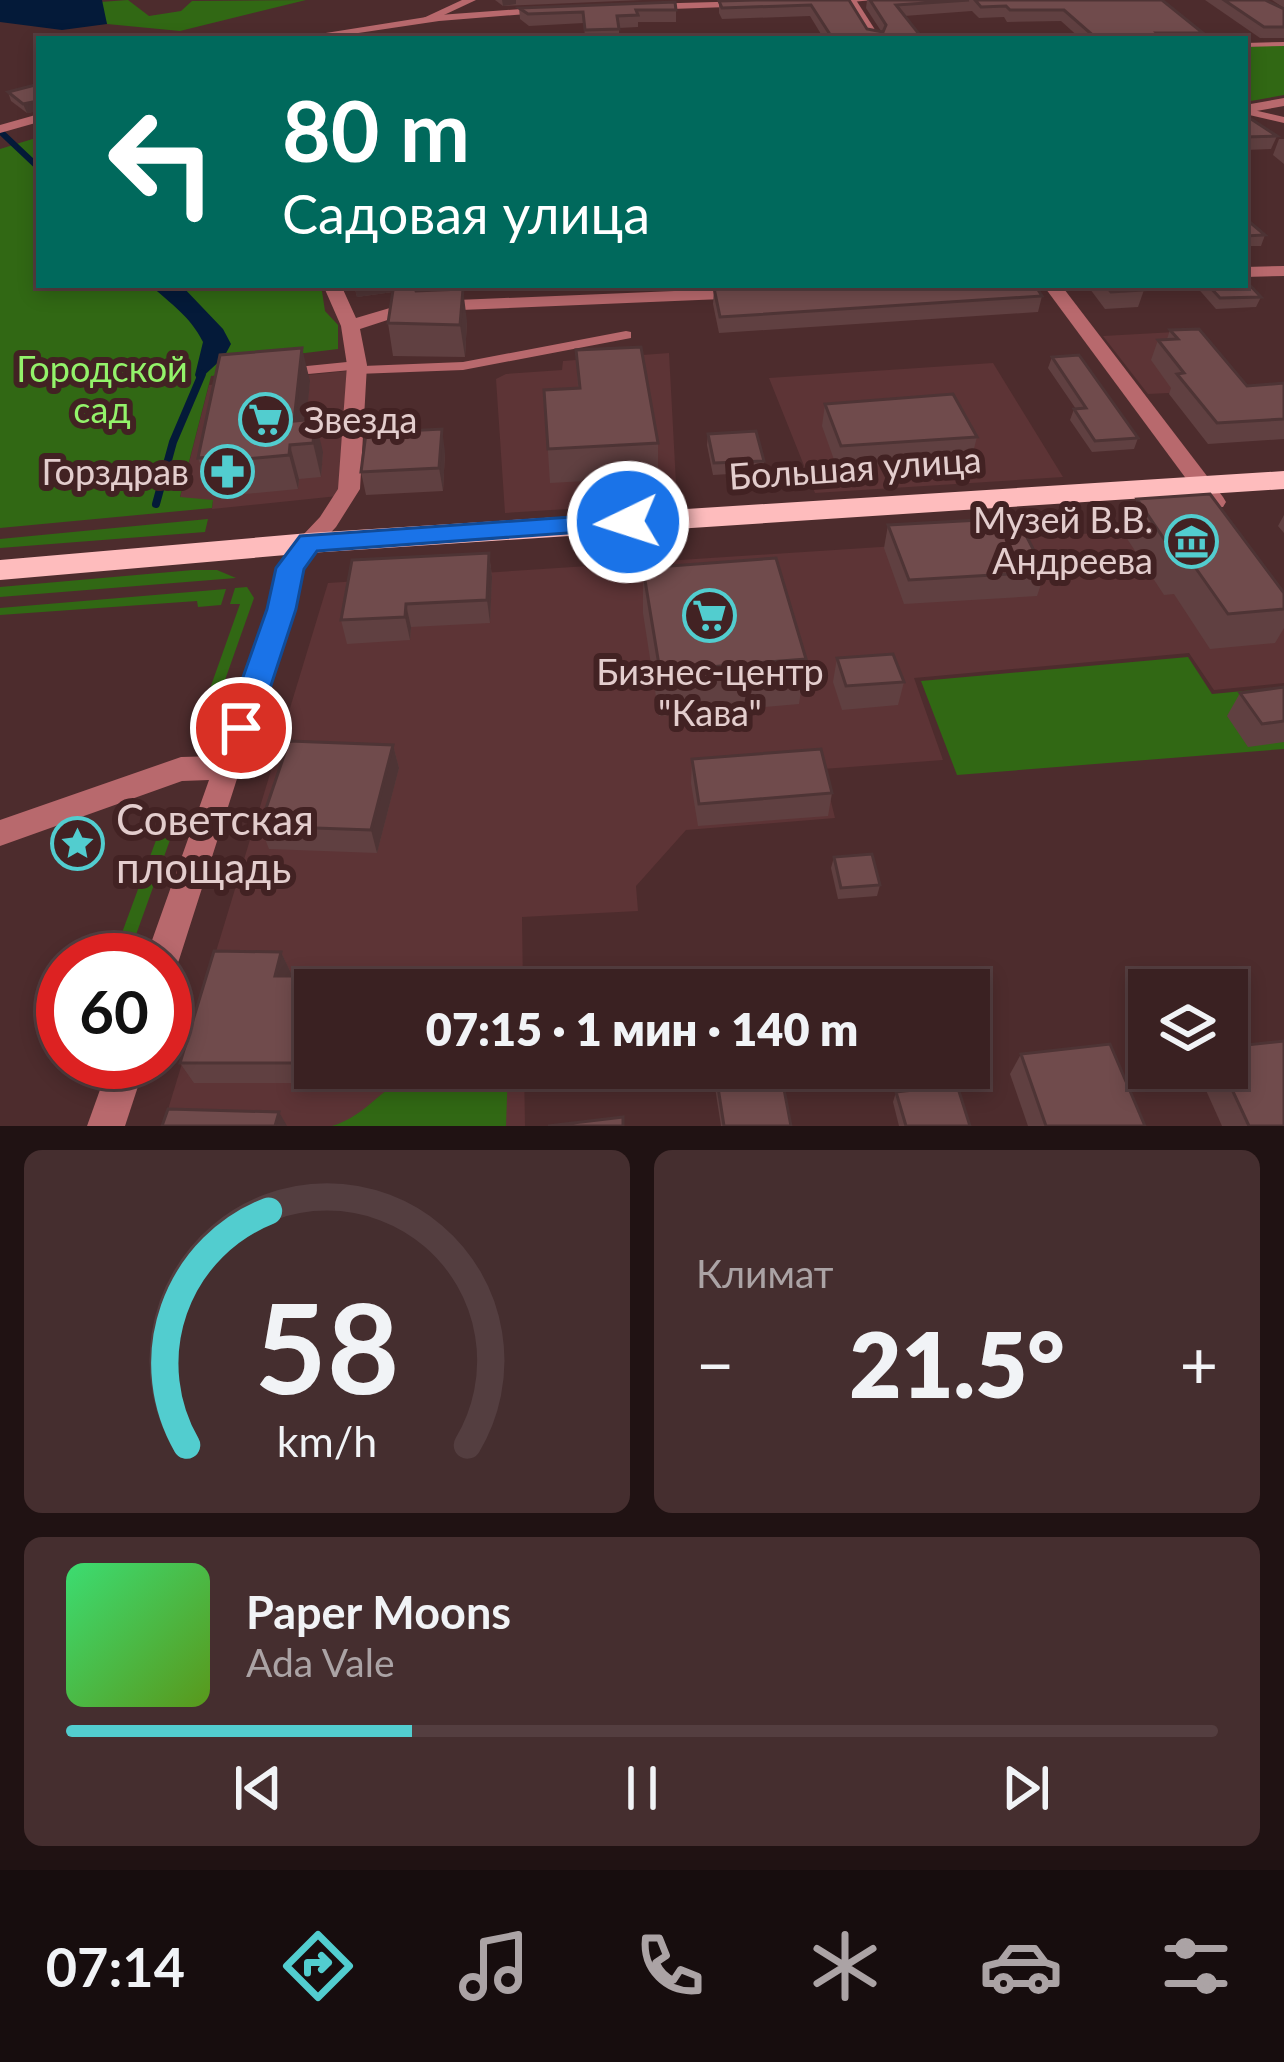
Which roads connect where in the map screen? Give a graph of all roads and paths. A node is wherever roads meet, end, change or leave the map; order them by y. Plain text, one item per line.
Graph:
1 (471, 0) edge
2 (852, 0) edge
3 (869, 0) edge
4 (806, 2) edge
5 (760, 3) edge
6 (623, 8) edge
7 (555, 10) edge
8 (425, 20) junction
9 (315, 36) edge
10 (873, 36) edge
11 (1284, 44) edge
12 (1248, 45) edge
13 (1284, 102) edge
14 (1248, 109) edge
15 (1248, 111) edge
16 (36, 119) edge
17 (1284, 120) edge
18 (0, 129) edge
19 (1284, 271) edge
20 (1248, 272) edge
21 (333, 288) edge
22 (1054, 288) edge
23 (764, 292) edge
24 (350, 326) junction
25 (626, 335) dead end
26 (357, 367) junction
27 (279, 373) edge
28 (1284, 480) edge
29 (1202, 485) junction
30 (1227, 520) edge
31 (309, 543) junction
32 (0, 570) edge
33 (228, 767) junction
34 (0, 832) edge
35 (171, 933) edge
36 (119, 1089) edge
37 (106, 1126) edge

1 - 8 street
2 - 3 street
2 - 4 street
2 - 10 street
5 - 6 street
7 - 8 street
8 - 9 street
11 - 12 lane
13 - 14 street
15 - 17 lane
16 - 18 street
19 - 20 street
21 - 24 street
22 - 29 street
23 - 24 street
24 - 26 street
25 - 26 lane
26 - 27 lane
26 - 31 street
28 - 29 main road, Большая улица
29 - 30 street
29 - 31 main road, Большая улица
31 - 32 main road, Большая улица
31 - 33 street
33 - 34 street
33 - 35 street
36 - 37 street

